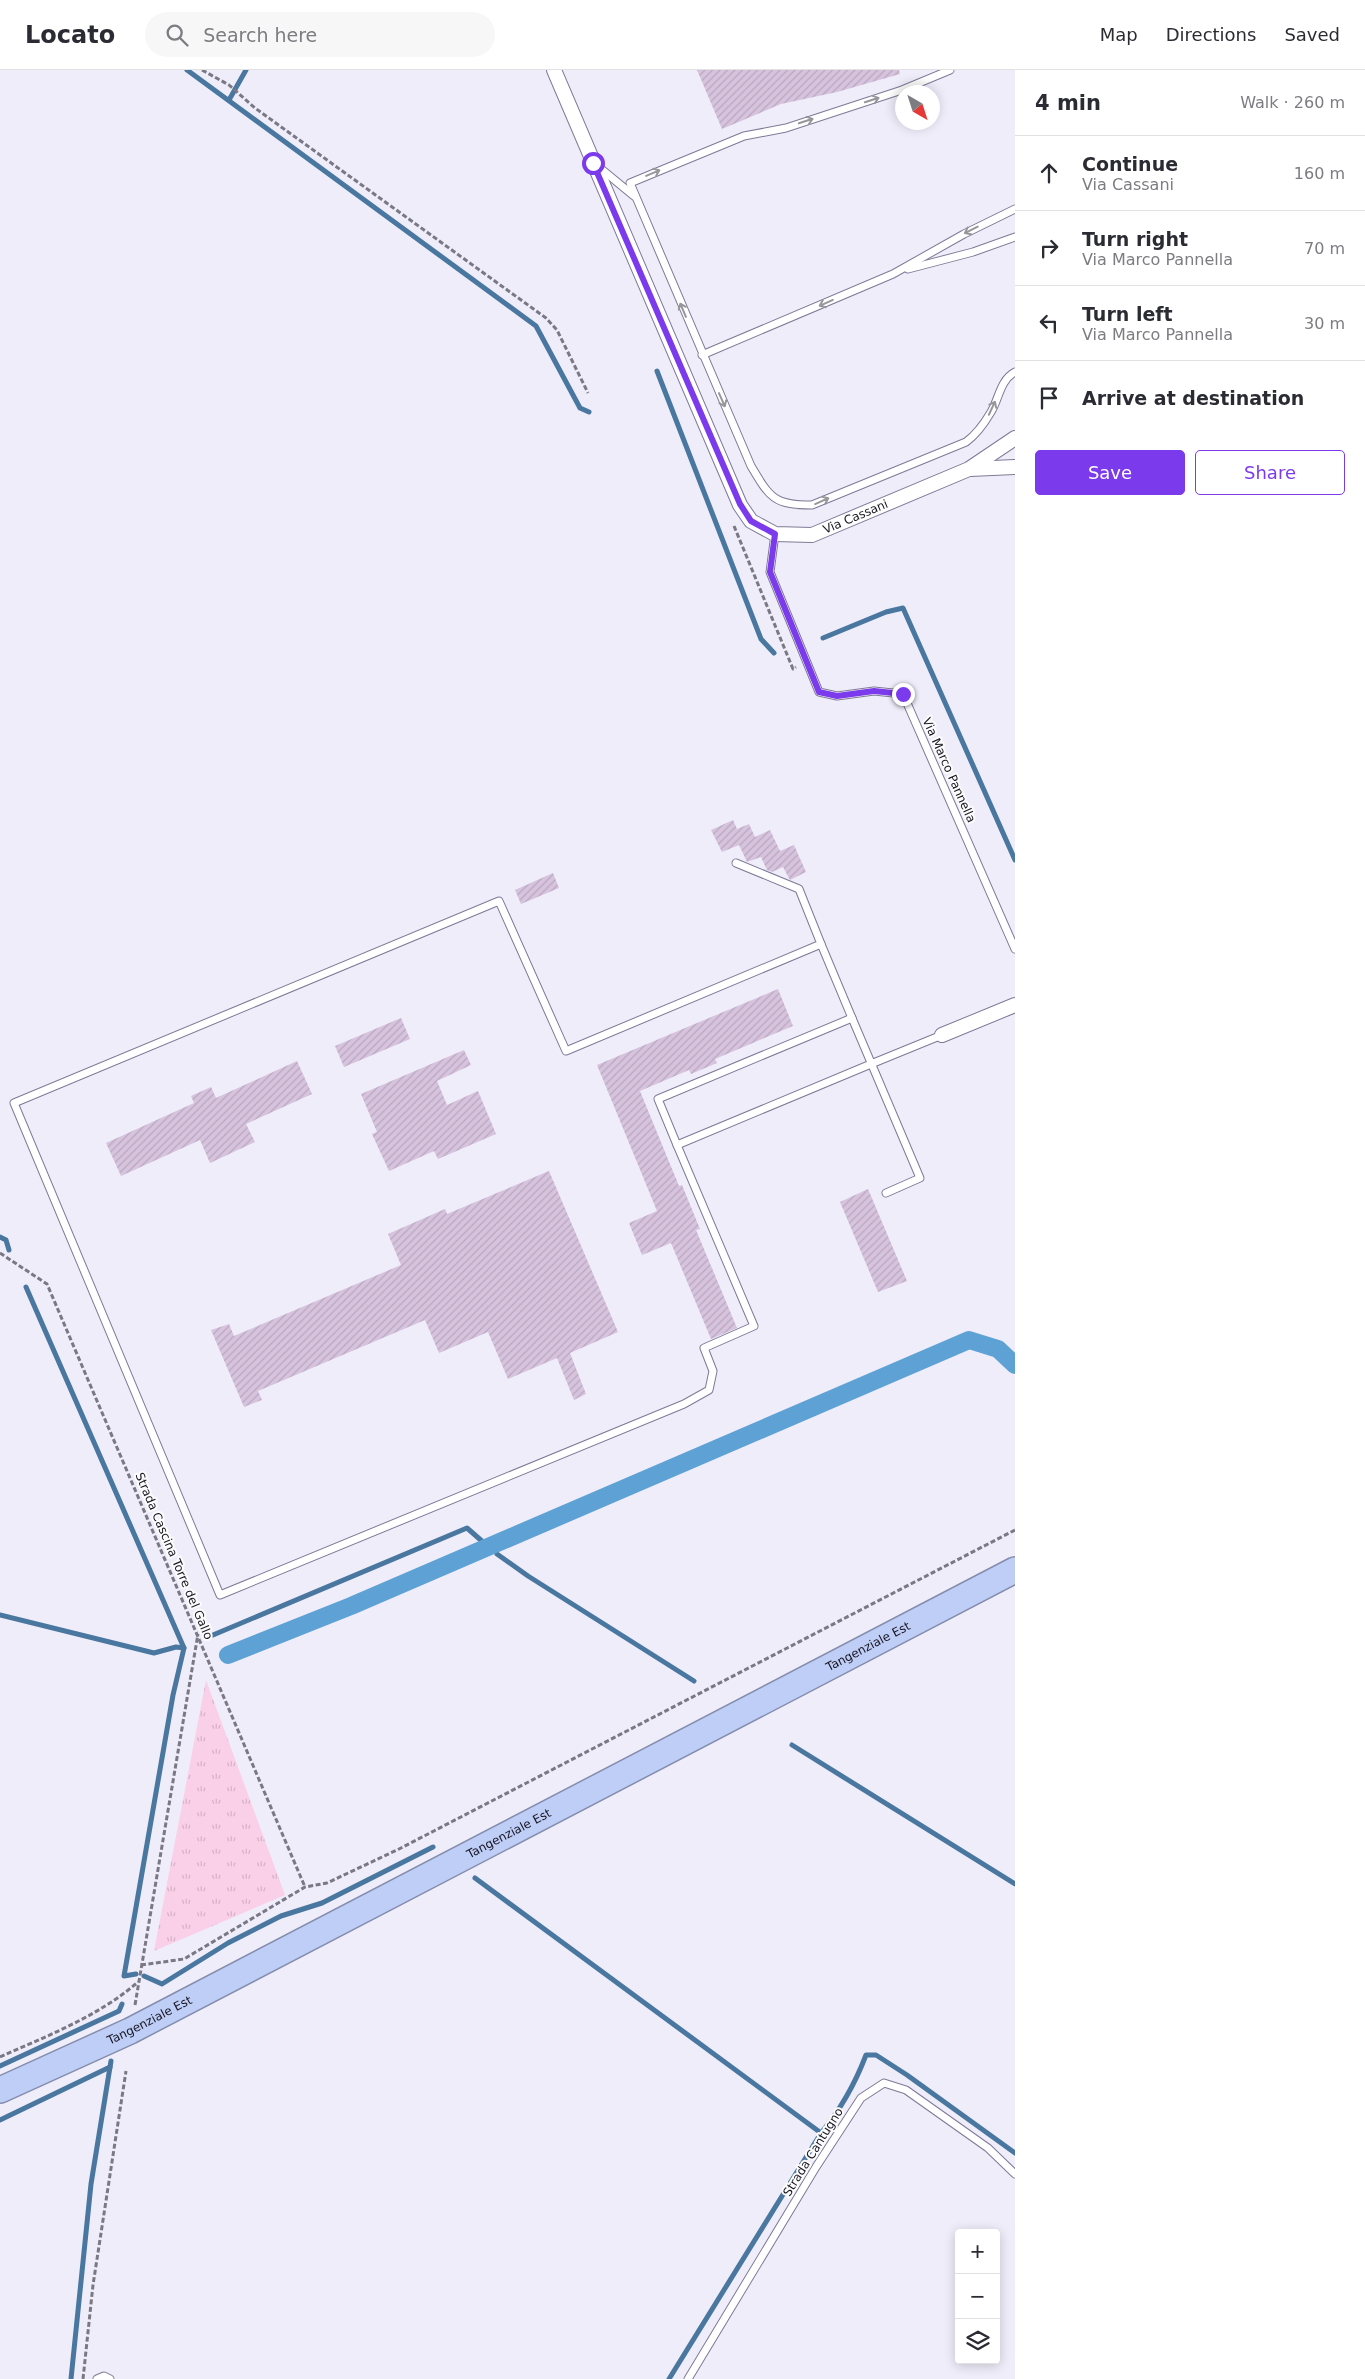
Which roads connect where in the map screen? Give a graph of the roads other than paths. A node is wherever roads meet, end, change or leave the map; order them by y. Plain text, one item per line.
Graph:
1 (554, 70) edge
2 (950, 70) edge
3 (593, 163) junction
4 (635, 196) junction
5 (1015, 209) edge
6 (1015, 237) edge
7 (893, 274) junction
8 (702, 355) junction
9 (1015, 372) edge
10 (1015, 438) edge
11 (1015, 467) edge
12 (969, 469) junction
13 (775, 534) junction
14 (736, 863) dead end
15 (821, 944) junction
16 (1015, 949) edge
17 (1015, 1005) edge
18 (852, 1018) junction
19 (942, 1035) joint
20 (871, 1064) junction
21 (677, 1145) junction
22 (886, 1193) dead end
23 (1015, 1570) edge
24 (0, 2090) edge
25 (1015, 2174) edge
26 (97, 2379) edge
27 (110, 2379) edge
28 (688, 2379) edge

1 - 3 street, Via Cassani
4 -> 2 lane
3 - 4 lane
3 - 13 street, Via Cassani
8 -> 4 lane
5 -> 7 lane
6 - 7 lane
7 -> 8 lane
8 -> 9 lane
10 - 12 street, Via Cassani
11 - 12 street, Via Cassani
12 - 13 street, Via Cassani
13 - 16 lane, Via Marco Pannella
14 - 15 lane
15 - 18 lane
15 - 21 lane
17 - 19 street
18 - 20 lane
18 - 21 lane
19 - 20 lane
20 - 21 lane
20 - 22 lane
23 - 24 highway, Tangenziale Est
25 - 28 lane, Strada Cantugno
26 - 27 lane

